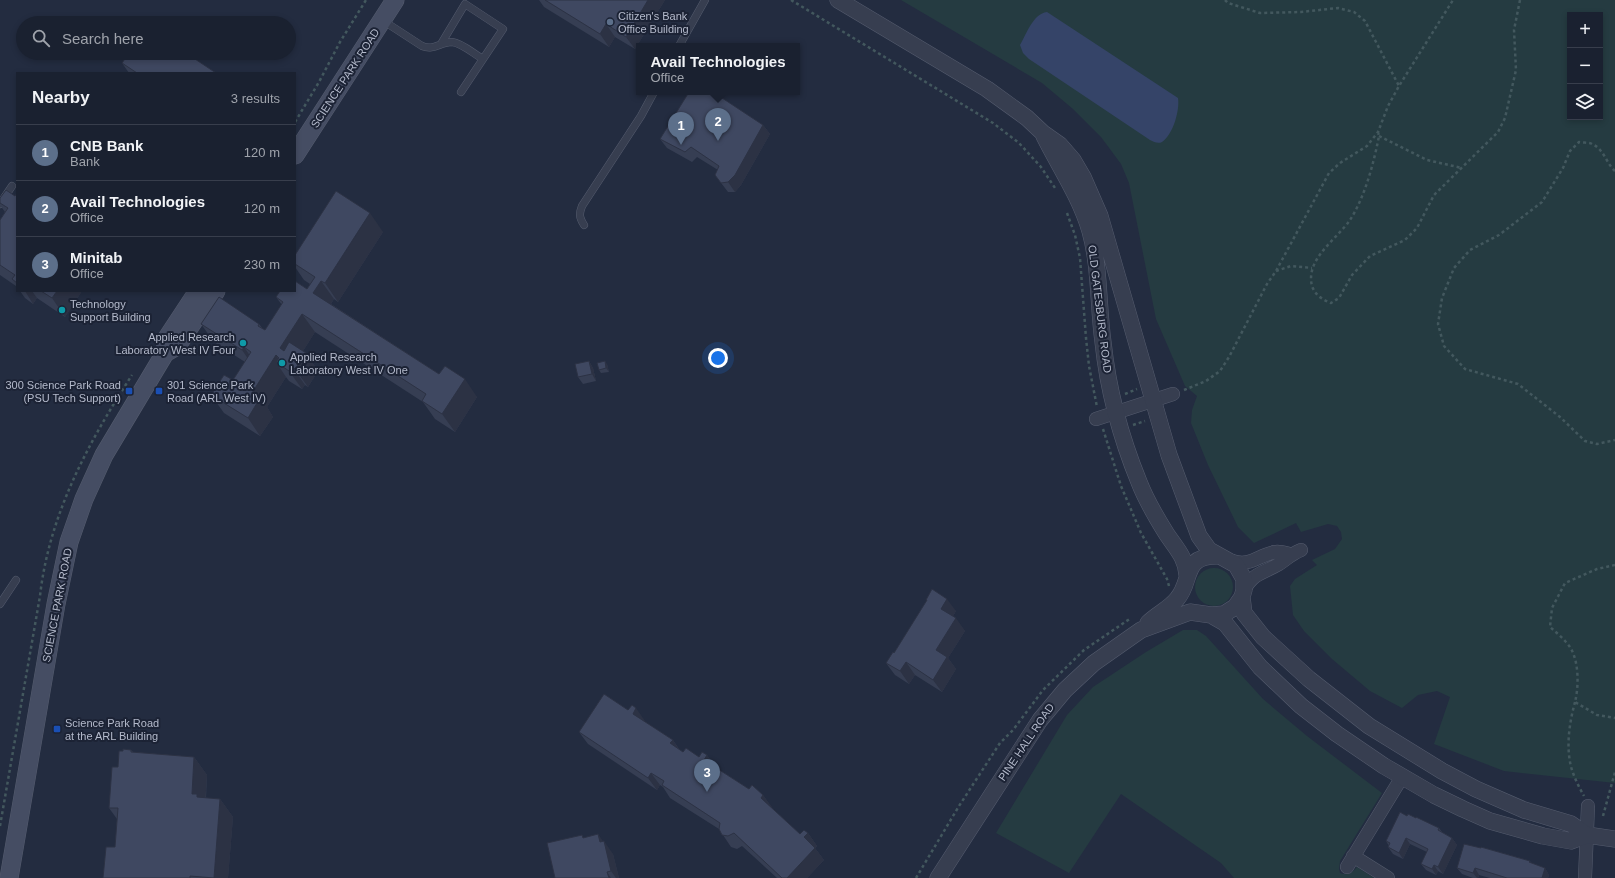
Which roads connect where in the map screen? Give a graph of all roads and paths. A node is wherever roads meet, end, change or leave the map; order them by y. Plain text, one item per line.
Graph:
1 (366, 0) edge
2 (395, 0) edge
3 (705, 0) edge
4 (791, 0) edge
5 (838, 0) edge
6 (1225, 0) edge
7 (1453, 0) edge
8 (1520, 0) edge
9 (382, 20) junction
10 (681, 43) edge
11 (441, 44) junction
12 (483, 59) junction
13 (1399, 86) junction
14 (461, 92) dead end
15 (652, 95) edge
16 (296, 120) edge
17 (1378, 132) junction
18 (1043, 133) junction
19 (1379, 136) junction
20 (296, 153) edge
21 (1462, 168) junction
22 (1615, 171) edge
23 (12, 186) dead end
24 (1055, 189) dead end
25 (0, 204) edge
26 (1064, 207) dead end
27 (584, 225) dead end
28 (1312, 268) junction
29 (1276, 271) junction
30 (197, 292) edge
31 (215, 292) edge
32 (165, 353) junction
33 (1148, 394) junction
34 (1173, 394) joint
35 (1118, 396) dead end
36 (1116, 412) junction
37 (1099, 419) junction
38 (1151, 419) dead end
39 (1127, 428) dead end
40 (1615, 440) edge
41 (1225, 559) junction
42 (1615, 566) edge
43 (1186, 579) junction
44 (16, 580) dead end
45 (1169, 592) dead end
46 (1243, 593) junction
47 (0, 604) edge
48 (1137, 614) dead end
49 (1208, 614) junction
50 (1142, 630) junction
51 (1575, 702) junction
52 (1615, 718) edge
53 (1615, 772) edge
54 (1402, 777) junction
55 (1588, 806) joint
56 (1603, 816) dead end
57 (1587, 835) junction
58 (1615, 839) edge
59 (9, 878) edge
60 (916, 878) edge
61 (938, 878) edge
62 (1388, 878) edge
63 (1585, 878) edge

1 - 16 path
2 - 9 main road, SCIENCE PARK ROAD
3 - 10 lane
4 - 24 path
5 - 18 street, OLD GATESBURG ROAD
6 - 13 path
7 - 13 path
8 - 21 path
9 - 11 lane
9 - 20 main road, SCIENCE PARK ROAD
11 - 12 lane
11 - 12 lane
12 - 14 lane
13 - 17 path
15 - 27 lane
17 - 19 path
17 - 29 path
18 - 33 street, OLD GATESBURG ROAD
18 - 36 street, OLD GATESBURG ROAD
19 - 21 path
19 - 28 path
21 - 28 path
22 - 40 path
23 - 25 lane
26 - 37 path
28 - 29 path
29 - 34 path
30 - 32 main road, SCIENCE PARK ROAD
31 - 32 main road, SCIENCE PARK ROAD
32 - 59 main road, SCIENCE PARK ROAD
33 - 34 street
33 - 35 path
33 - 36 street
33 - 41 street, OLD GATESBURG ROAD
36 - 37 street
36 - 43 street, OLD GATESBURG ROAD
37 - 45 path
38 - 39 path
41 - 43 street, PINE HALL ROAD
41 - 46 street, OLD GATESBURG ROAD
41 - 46 street, PINE HALL ROAD
42 - 51 path
43 - 49 street, OLD GATESBURG ROAD
43 - 50 street, PINE HALL ROAD
44 - 47 lane
46 - 49 street, PINE HALL ROAD
46 - 57 street, OLD GATESBURG ROAD
48 - 60 path
49 - 50 street, PINE HALL ROAD
49 - 54 street, OLD GATESBURG ROAD
50 - 61 street, PINE HALL ROAD
51 - 52 path
51 - 55 path
53 - 56 path
54 - 57 street, OLD GATESBURG ROAD
54 - 62 street
55 - 57 street
57 - 58 street, OLD GATESBURG ROAD
57 - 63 street

